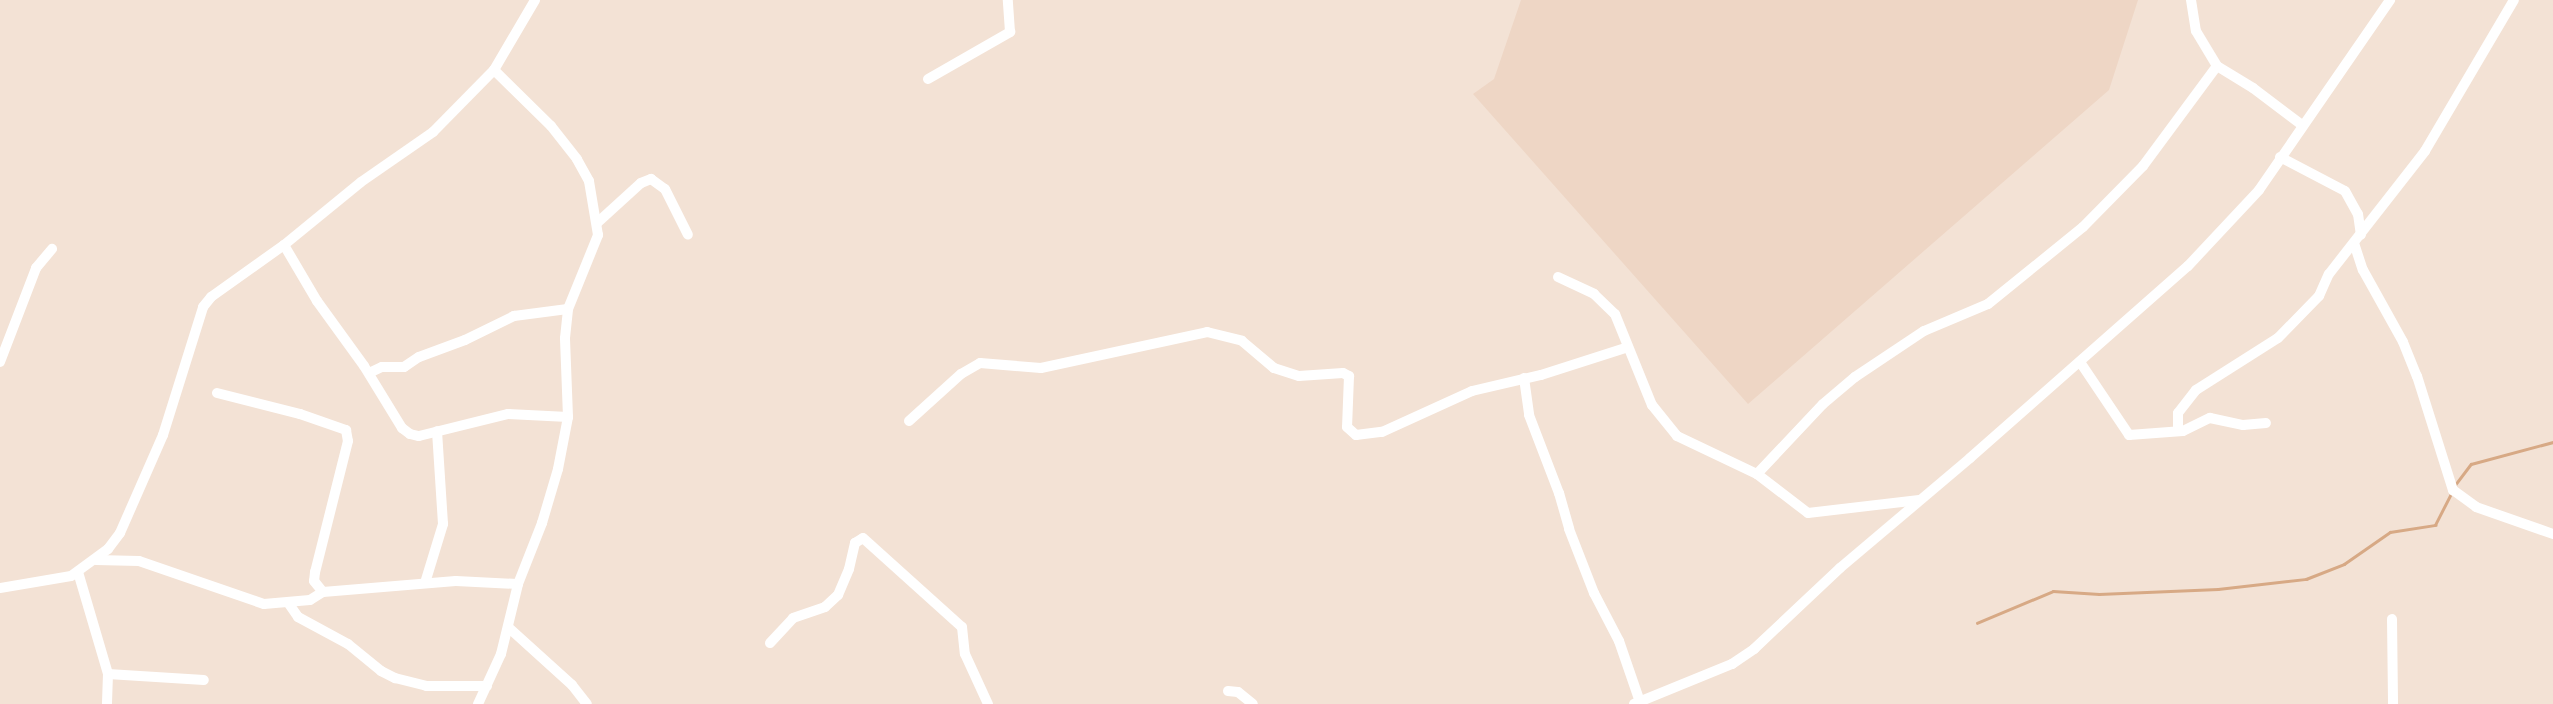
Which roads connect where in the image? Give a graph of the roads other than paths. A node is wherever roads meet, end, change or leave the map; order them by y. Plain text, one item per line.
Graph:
1 (535, 0) edge
2 (1008, 0) edge
3 (2190, 0) edge
4 (2514, 0) edge
5 (2385, 2) edge
6 (2217, 66) junction
7 (494, 70) junction
8 (928, 79) dead end
9 (2302, 125) junction
10 (2280, 157) junction
11 (597, 223) junction
12 (688, 235) dead end
13 (2357, 239) junction
14 (284, 245) junction
15 (52, 249) dead end
16 (1558, 277) dead end
17 (568, 310) junction
18 (3, 345) edge
19 (1628, 347) junction
20 (0, 362) edge
21 (2080, 362) junction
22 (369, 373) junction
23 (1524, 378) junction
24 (217, 393) dead end
25 (568, 416) junction
26 (909, 421) dead end
27 (2266, 423) dead end
28 (437, 431) junction
29 (2178, 431) junction
30 (1757, 474) junction
31 (1920, 500) junction
32 (2553, 534) edge
33 (96, 561) junction
34 (78, 572) junction
35 (425, 583) junction
36 (518, 584) junction
37 (0, 588) edge
38 (323, 592) junction
39 (289, 604) junction
40 (2392, 619) dead end
41 (509, 628) junction
42 (771, 643) dead end
43 (108, 674) junction
44 (204, 680) dead end
45 (487, 686) junction
46 (1228, 691) dead end
47 (1637, 703) edge
48 (107, 704) edge
49 (478, 704) edge
50 (587, 704) edge
51 (988, 704) edge
52 (1253, 704) edge
53 (2393, 704) edge

1 - 7 street
2 - 8 street
3 - 6 street
4 - 13 street
5 - 9 street
6 - 9 street
6 - 30 street
7 - 11 street
7 - 14 street
9 - 10 street
10 - 13 street
10 - 21 street
11 - 12 street
11 - 17 street
13 - 29 street
13 - 32 street
14 - 22 street
14 - 33 street
15 - 18 street
16 - 19 street
17 - 22 street
17 - 25 street
18 - 20 street
19 - 23 street
19 - 30 street
21 - 29 street
21 - 31 street
22 - 28 street
23 - 26 street
23 - 47 street
24 - 38 street
25 - 28 street
25 - 36 street
27 - 29 street
28 - 35 street
30 - 31 street
31 - 47 street
33 - 34 street
33 - 39 street
34 - 37 street
34 - 43 street
35 - 36 street
35 - 38 street
36 - 41 street
38 - 39 street
39 - 45 street
40 - 53 street
41 - 45 street
41 - 50 street
42 - 51 street
43 - 44 street
43 - 48 street
45 - 49 street
46 - 52 street

